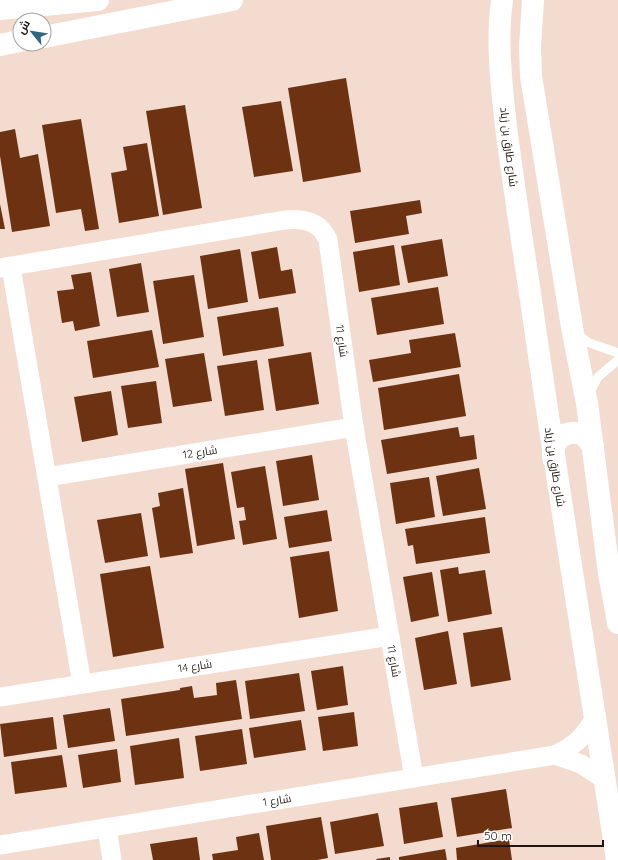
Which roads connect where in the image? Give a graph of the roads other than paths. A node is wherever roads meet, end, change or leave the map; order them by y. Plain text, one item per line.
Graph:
1 (98, 0) edge
2 (232, 0) edge
3 (502, 0) edge
4 (533, 0) edge
5 (0, 9) edge
6 (52, 35) edge
7 (12, 42) edge
8 (0, 44) edge
9 (6, 267) edge
10 (573, 332) junction
11 (618, 353) edge
12 (618, 360) edge
13 (587, 403) junction
14 (354, 426) junction
15 (593, 446) junction
16 (554, 458) junction
17 (46, 477) junction
18 (614, 579) edge
19 (618, 623) edge
20 (390, 636) junction
21 (82, 684) junction
22 (0, 697) edge
23 (596, 715) junction
24 (555, 755) junction
25 (414, 778) junction
26 (604, 779) junction
27 (107, 828) junction
28 (0, 845) edge
29 (112, 860) edge
30 (616, 860) edge

1 - 5 main road
2 - 6 main road
3 - 16 main road, شارع طارق بن زياد
4 - 10 main road
7 - 8 main road
9 - 14 street, شارع 11
9 - 17 street
10 - 11 lane
10 - 13 main road
12 - 13 lane
13 - 15 main road
14 - 17 street, شارع 12
14 - 20 street, شارع 11
15 - 16 main road
15 - 18 main road
16 - 23 main road, شارع طارق بن زياد
17 - 21 street
18 - 19 main road
20 - 21 street, شارع 14
20 - 25 street, شارع 11
21 - 22 street, شارع 14
23 - 24 street, شارع 1
23 - 26 main road, شارع طارق بن زياد
24 - 25 street, شارع 1
24 - 26 street, شارع 1
25 - 27 street, شارع 1
26 - 30 main road, شارع طارق بن زياد
27 - 28 street, شارع 1
27 - 29 street

